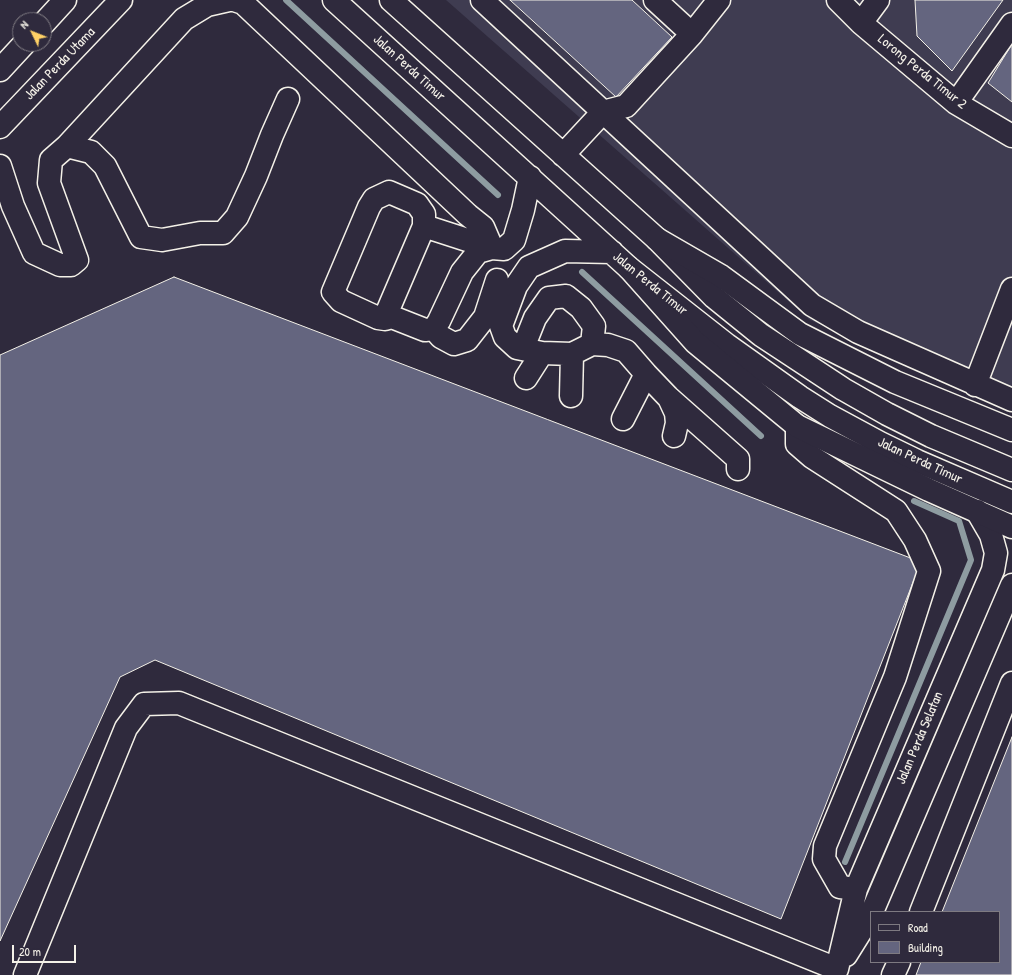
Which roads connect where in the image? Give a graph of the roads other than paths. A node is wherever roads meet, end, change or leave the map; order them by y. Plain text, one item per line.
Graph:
1 (65, 0) edge
2 (121, 0) edge
3 (229, 0) edge
4 (234, 0) edge
5 (334, 0) edge
6 (391, 0) edge
7 (482, 0) edge
8 (654, 0) edge
9 (719, 0) edge
10 (838, 0) edge
11 (878, 0) edge
12 (52, 14) edge
13 (861, 23) junction
14 (1012, 24) edge
15 (692, 34) junction
16 (17, 52) edge
17 (0, 70) edge
18 (288, 99) dead end
19 (956, 103) junction
20 (603, 112) junction
21 (0, 127) edge
22 (1012, 136) edge
23 (68, 146) junction
24 (563, 155) junction
25 (0, 166) edge
26 (530, 177) junction
27 (554, 199) junction
28 (523, 210) junction
29 (580, 223) junction
30 (424, 226) junction
31 (657, 239) junction
32 (492, 248) junction
33 (565, 252) junction
34 (612, 252) junction
35 (629, 268) junction
36 (497, 280) dead end
37 (1012, 289) edge
38 (392, 317) junction
39 (434, 328) junction
40 (592, 344) junction
41 (535, 351) junction
42 (572, 354) junction
43 (646, 374) junction
44 (526, 378) dead end
45 (976, 384) junction
46 (571, 396) dead end
47 (668, 397) junction
48 (1012, 400) edge
49 (623, 419) dead end
50 (797, 426) junction
51 (1012, 430) edge
52 (674, 436) dead end
53 (738, 469) dead end
54 (1012, 470) edge
55 (1012, 502) edge
56 (977, 511) junction
57 (1012, 527) edge
58 (1012, 585) edge
59 (1012, 682) edge
60 (856, 889) junction
61 (874, 911) edge
62 (921, 911) edge
63 (870, 919) edge
64 (899, 963) edge
65 (835, 972) edge
66 (24, 975) edge
67 (893, 975) edge

1 - 12 street
2 - 21 street, Jalan Perda Utama
3 - 23 street
4 - 32 street
5 - 26 street, Jalan Perda Timur
6 - 24 street, Jalan Perda Timur
7 - 20 street
8 - 15 street
9 - 15 street
10 - 13 street, Lorong Perda Timur 2
11 - 13 street
13 - 19 street, Lorong Perda Timur 2
14 - 19 street
15 - 20 street
16 - 17 street
18 - 23 street
19 - 22 street, Lorong Perda Timur 2
20 - 24 street
20 - 45 street
23 - 25 street
24 - 31 street, Jalan Perda Timur
26 - 27 street, Jalan Perda Timur
26 - 28 street
27 - 28 street
27 - 29 street, Jalan Perda Timur
28 - 32 street
29 - 33 street
29 - 34 street, Jalan Perda Timur
30 - 32 street
30 - 38 street
30 - 38 street
31 - 51 street
31 - 54 street, Jalan Perda Timur
32 - 39 street
33 - 34 street
33 - 41 street
34 - 35 street, Jalan Perda Timur
35 - 50 street
35 - 55 street, Jalan Perda Timur
36 - 39 street
37 - 45 street
38 - 39 street
40 - 41 street
40 - 42 street
40 - 43 street
41 - 42 street
41 - 44 street
42 - 46 street
43 - 47 street
43 - 49 street
45 - 48 street
47 - 52 street
47 - 53 street
50 - 56 street
50 - 60 street
56 - 57 street
56 - 60 street, Jalan Perda Selatan
58 - 61 street, Jalan Perda Selatan
59 - 62 street
60 - 65 street, Jalan Perda Selatan
63 - 65 street, Jalan Perda Selatan
64 - 67 street
65 - 66 street

